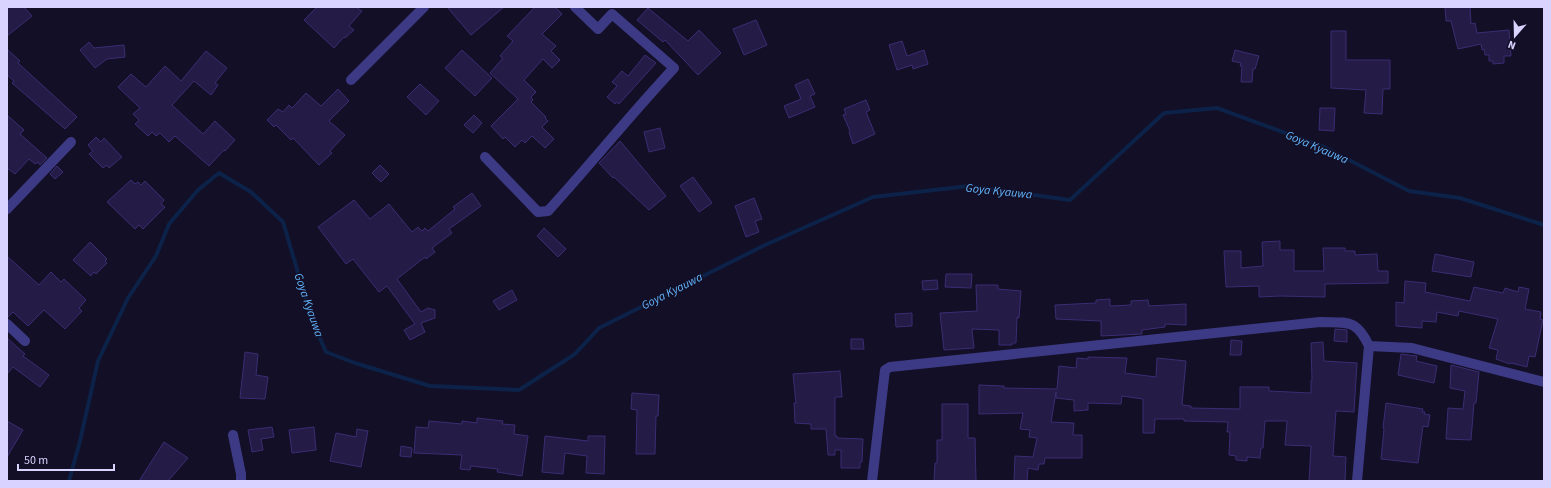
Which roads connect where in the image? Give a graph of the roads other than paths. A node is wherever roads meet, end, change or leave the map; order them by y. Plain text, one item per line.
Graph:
1 (424, 7) edge
2 (575, 7) edge
3 (352, 80) dead end
4 (71, 142) dead end
5 (485, 157) dead end
6 (7, 210) edge
7 (7, 324) edge
8 (25, 341) dead end
9 (1369, 346) junction
10 (1544, 382) edge
11 (233, 435) dead end
12 (241, 481) edge
13 (872, 481) edge
14 (1357, 481) edge

1 - 3 street
2 - 5 street
4 - 6 street
7 - 8 street
9 - 10 street
9 - 13 street
9 - 14 street
11 - 12 street

